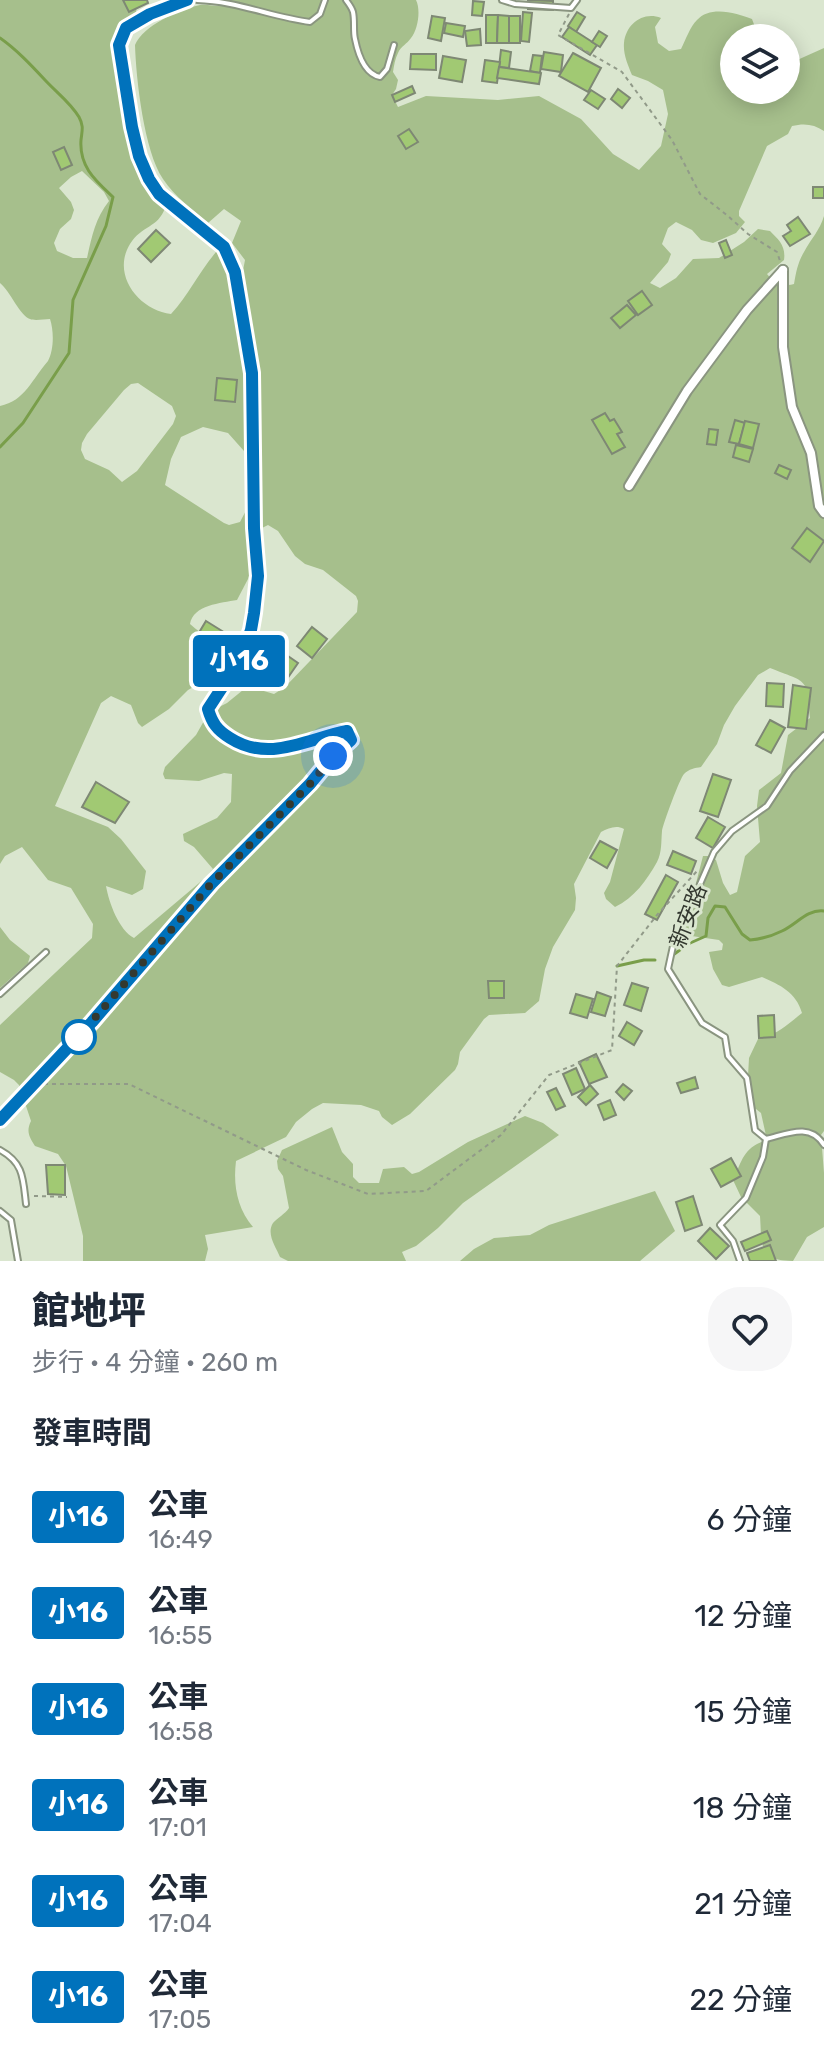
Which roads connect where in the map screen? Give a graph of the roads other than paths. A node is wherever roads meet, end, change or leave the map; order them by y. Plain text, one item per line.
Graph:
1 (187, 0) edge
2 (197, 0) edge
3 (325, 0) edge
4 (346, 0) edge
5 (354, 0) edge
6 (502, 0) edge
7 (577, 0) edge
8 (351, 7) junction
9 (394, 45) dead end
10 (629, 486) dead end
11 (824, 513) edge
12 (824, 735) edge
13 (46, 952) dead end
14 (0, 994) edge
15 (0, 1120) edge
16 (766, 1139) junction
17 (824, 1145) edge
18 (0, 1150) edge
19 (26, 1204) dead end
20 (0, 1211) edge
21 (18, 1261) edge
22 (740, 1261) edge

1 - 15 lane
2 - 3 lane
4 - 8 lane
5 - 8 lane
6 - 7 lane
8 - 9 lane
10 - 11 street
12 - 16 lane, 新安路
13 - 14 lane
16 - 17 lane
16 - 22 lane
18 - 19 lane
20 - 21 lane

